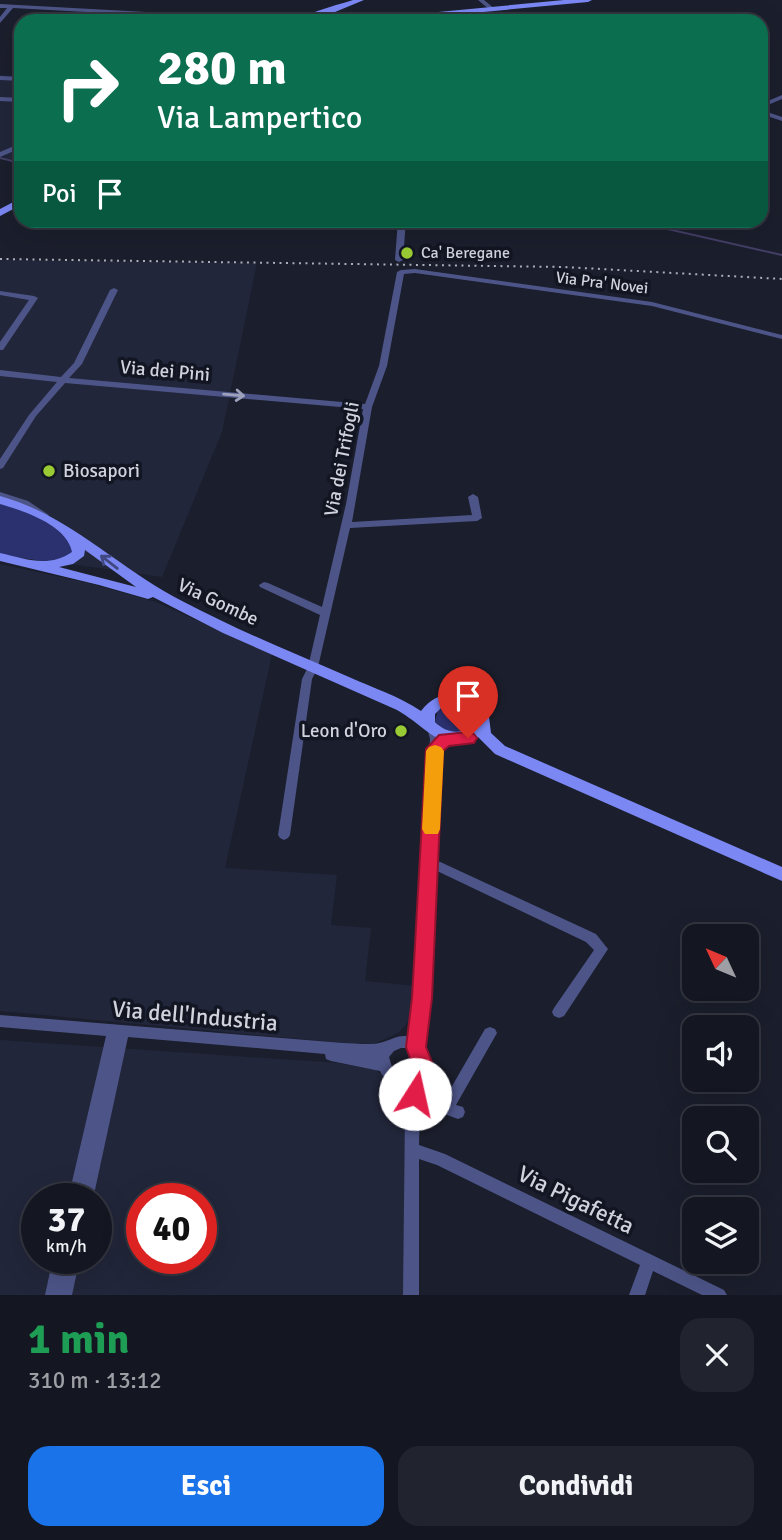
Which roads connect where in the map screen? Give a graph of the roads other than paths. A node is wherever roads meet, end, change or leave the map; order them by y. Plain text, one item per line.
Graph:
1 (29, 0) edge
2 (360, 0) edge
3 (481, 0) edge
4 (588, 0) edge
5 (0, 6) edge
6 (11, 7) junction
7 (23, 7) junction
8 (46, 8) junction
9 (492, 9) junction
10 (42, 14) edge
11 (138, 14) edge
12 (319, 14) edge
13 (347, 14) edge
14 (448, 14) edge
15 (0, 21) edge
16 (401, 228) edge
17 (399, 260) dead end
18 (415, 271) joint
19 (114, 290) dead end
20 (0, 293) edge
21 (782, 337) edge
22 (0, 348) edge
23 (0, 373) edge
24 (63, 380) junction
25 (368, 407) junction
26 (0, 466) edge
27 (0, 497) edge
28 (473, 497) dead end
29 (44, 515) junction
30 (346, 525) junction
31 (3, 558) edge
32 (264, 585) dead end
33 (188, 610) junction
34 (325, 614) junction
35 (313, 667) junction
36 (443, 700) junction
37 (391, 703) junction
38 (481, 724) junction
39 (431, 727) junction
40 (457, 738) junction
41 (435, 749) junction
42 (500, 750) junction
43 (284, 835) dead end
44 (429, 862) junction
45 (782, 874) edge
46 (421, 1010) junction
47 (559, 1012) dead end
48 (0, 1021) edge
49 (0, 1028) edge
50 (490, 1033) dead end
51 (118, 1034) junction
52 (393, 1044) junction
53 (416, 1047) junction
54 (389, 1071) junction
55 (415, 1072) junction
56 (414, 1105) junction
57 (412, 1150) junction
58 (79, 1183) edge
59 (89, 1183) edge
60 (649, 1261) junction
61 (58, 1274) edge
62 (69, 1274) edge
63 (53, 1295) edge
64 (64, 1295) edge
65 (411, 1295) edge
66 (637, 1295) edge
67 (719, 1295) edge

1 - 7 street
2 - 12 main road
2 - 13 main road
3 - 9 street
4 - 9 main road
5 - 6 street
6 - 7 street
6 - 15 street
7 - 8 street
8 - 10 street
8 - 11 street
9 - 14 main road
16 - 17 street
18 - 21 street, Via Pra' Novei
18 - 25 street, Via dei Trifogli
19 - 24 street
20 - 22 street
23 - 24 street, Via dei Pini
24 -> 25 street, Via dei Pini
24 - 26 street
25 - 30 street, Via dei Trifogli
27 - 29 main road, Via Gombe
28 - 30 street
29 - 31 main road
33 -> 29 main road, Via Gombe
30 - 34 street, Via dei Trifogli
31 - 33 main road
32 - 34 street
33 - 35 main road, Via Gombe
34 - 35 street, Via dei Trifogli
35 - 37 main road, Via Gombe
35 - 43 street, Via dei Trifogli
36 - 37 main road
36 - 38 main road
36 - 39 main road
37 - 39 main road, Via Gombe
38 - 40 main road
38 - 42 main road
39 - 40 main road
39 - 41 street
40 - 41 street
40 - 42 main road
41 - 44 street
42 - 45 main road
44 - 46 street
44 - 47 street
46 - 52 street
46 - 53 street
48 - 51 street, Via dell'Industria
49 - 51 street, Via dell'Industria
50 - 56 street
51 - 52 street, Via dell'Industria
51 - 54 street, Via dell'Industria
51 - 58 street
51 - 59 street
52 - 53 street
52 - 54 street
53 - 55 street
54 - 55 street
54 - 56 street
55 - 56 street
56 - 57 street
57 - 60 street, Via Pigafetta
57 - 65 street
60 - 66 street
60 - 67 street, Via Pigafetta
61 - 63 street
62 - 64 street

